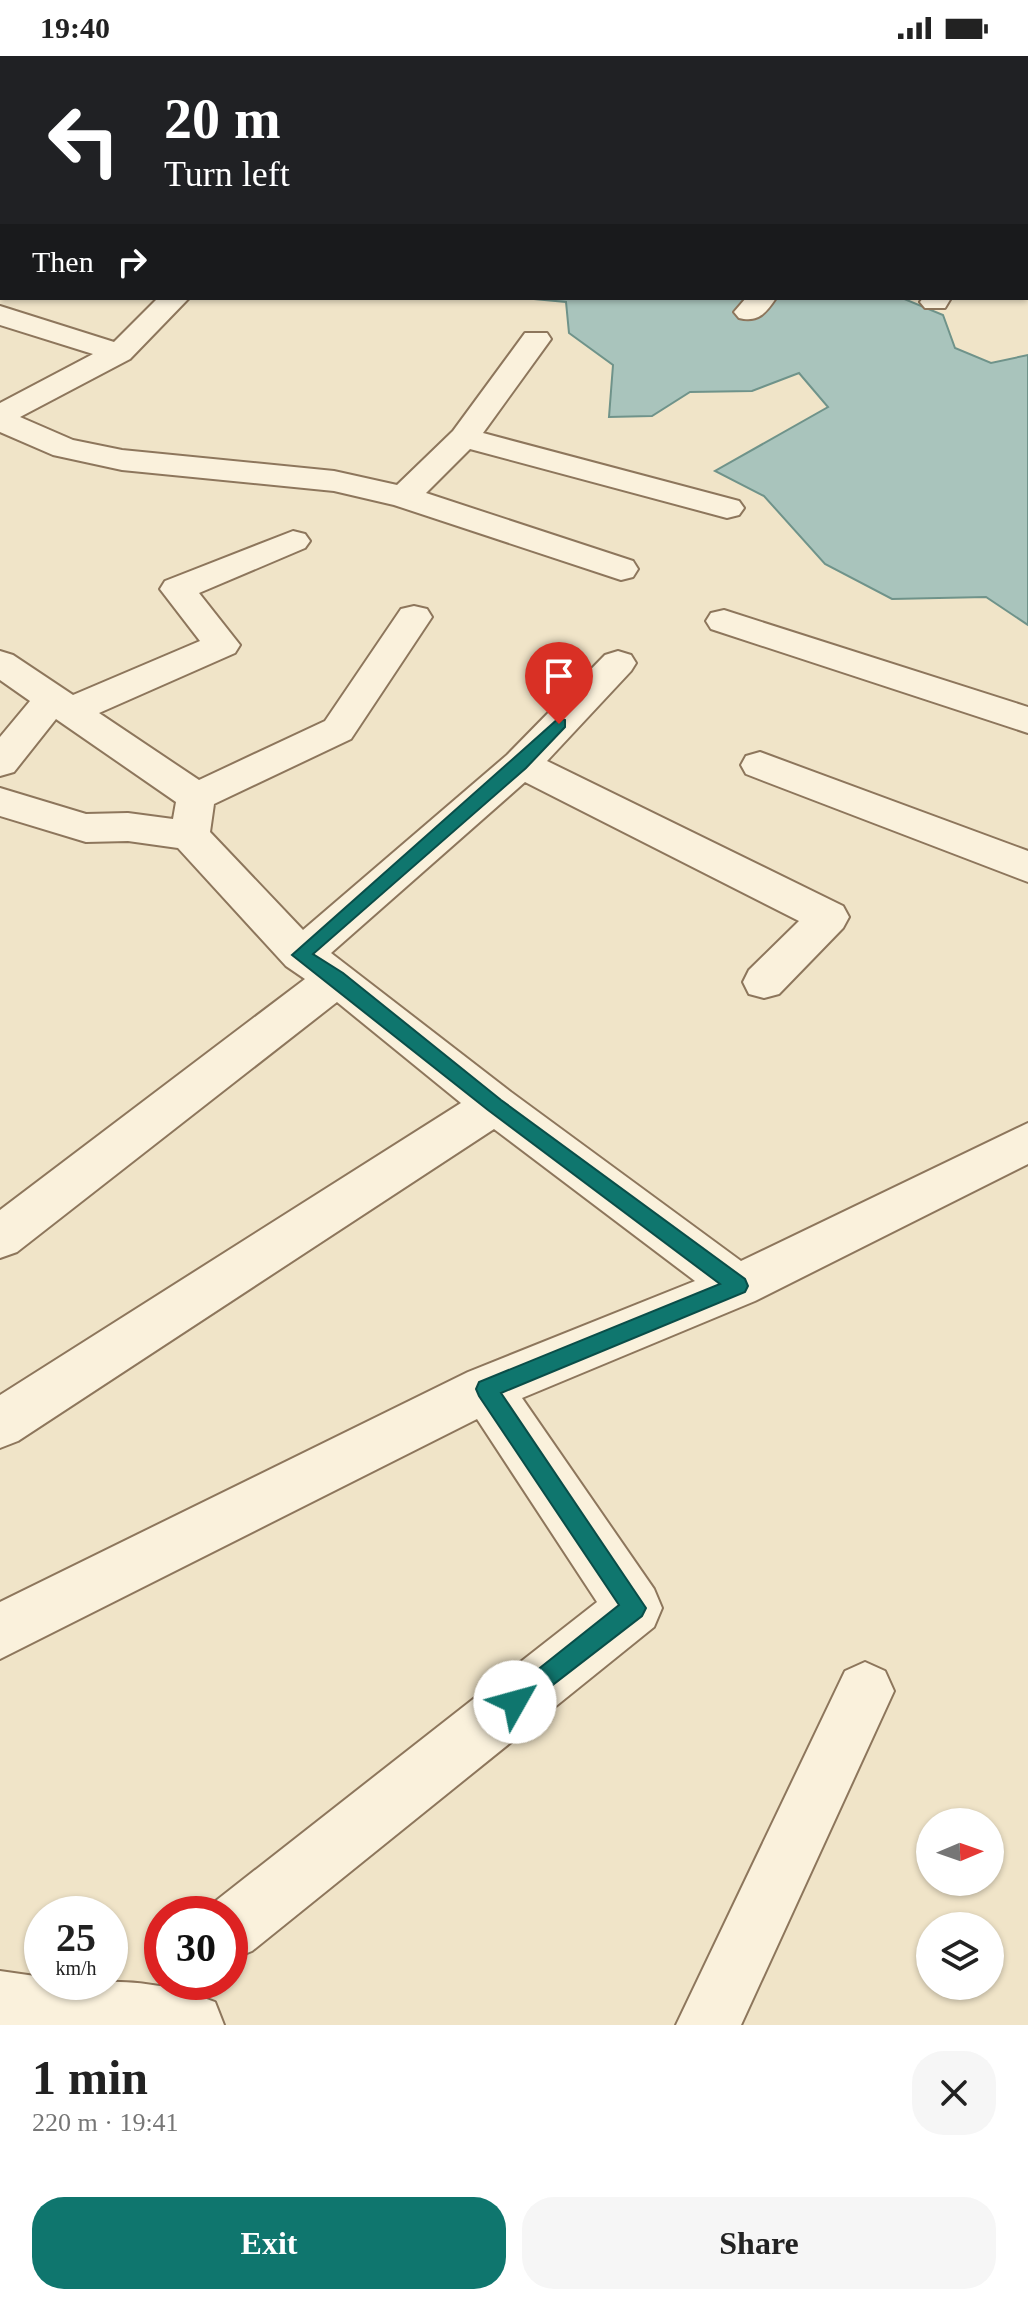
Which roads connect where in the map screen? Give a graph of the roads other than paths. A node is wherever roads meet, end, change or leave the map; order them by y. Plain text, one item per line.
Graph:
1 (173, 300) edge
2 (0, 315) edge
3 (536, 339) dead end
4 (119, 353) junction
5 (0, 418) edge
6 (464, 438) junction
7 (404, 497) junction
8 (727, 508) dead end
9 (293, 541) dead end
10 (621, 569) dead end
11 (414, 617) dead end
12 (724, 621) dead end
13 (0, 663) edge
14 (618, 663) dead end
15 (62, 704) junction
16 (1028, 720) edge
17 (0, 763) edge
18 (521, 764) junction
19 (760, 765) dead end
20 (0, 802) edge
21 (193, 816) junction
22 (1028, 867) edge
23 (319, 966) junction
24 (764, 982) dead end
25 (495, 1105) junction
26 (1028, 1142) edge
27 (0, 1237) edge
28 (738, 1286) junction
29 (486, 1389) junction
30 (0, 1424) edge
31 (0, 1631) edge
32 (865, 1691) dead end
33 (248, 1915) edge
34 (144, 1997) edge
35 (150, 2000) edge
36 (0, 2003) edge
37 (62, 2018) edge
38 (192, 2025) edge
39 (708, 2025) edge

1 - 4 street
2 - 4 street
3 - 6 street
4 - 5 street
5 - 7 street
6 - 7 street
6 - 8 street
7 - 10 street
9 - 15 street
11 - 21 street
12 - 16 street
13 - 15 street
14 - 18 street
15 - 17 street
15 - 21 street
18 - 23 street
18 - 24 street
19 - 22 street
20 - 21 street
21 - 23 street
23 - 25 street
23 - 27 street
25 - 28 street
25 - 30 street
26 - 28 street
28 - 29 street
29 - 31 street
29 - 33 street
32 - 39 street
34 - 37 street
35 - 38 street
36 - 37 street

